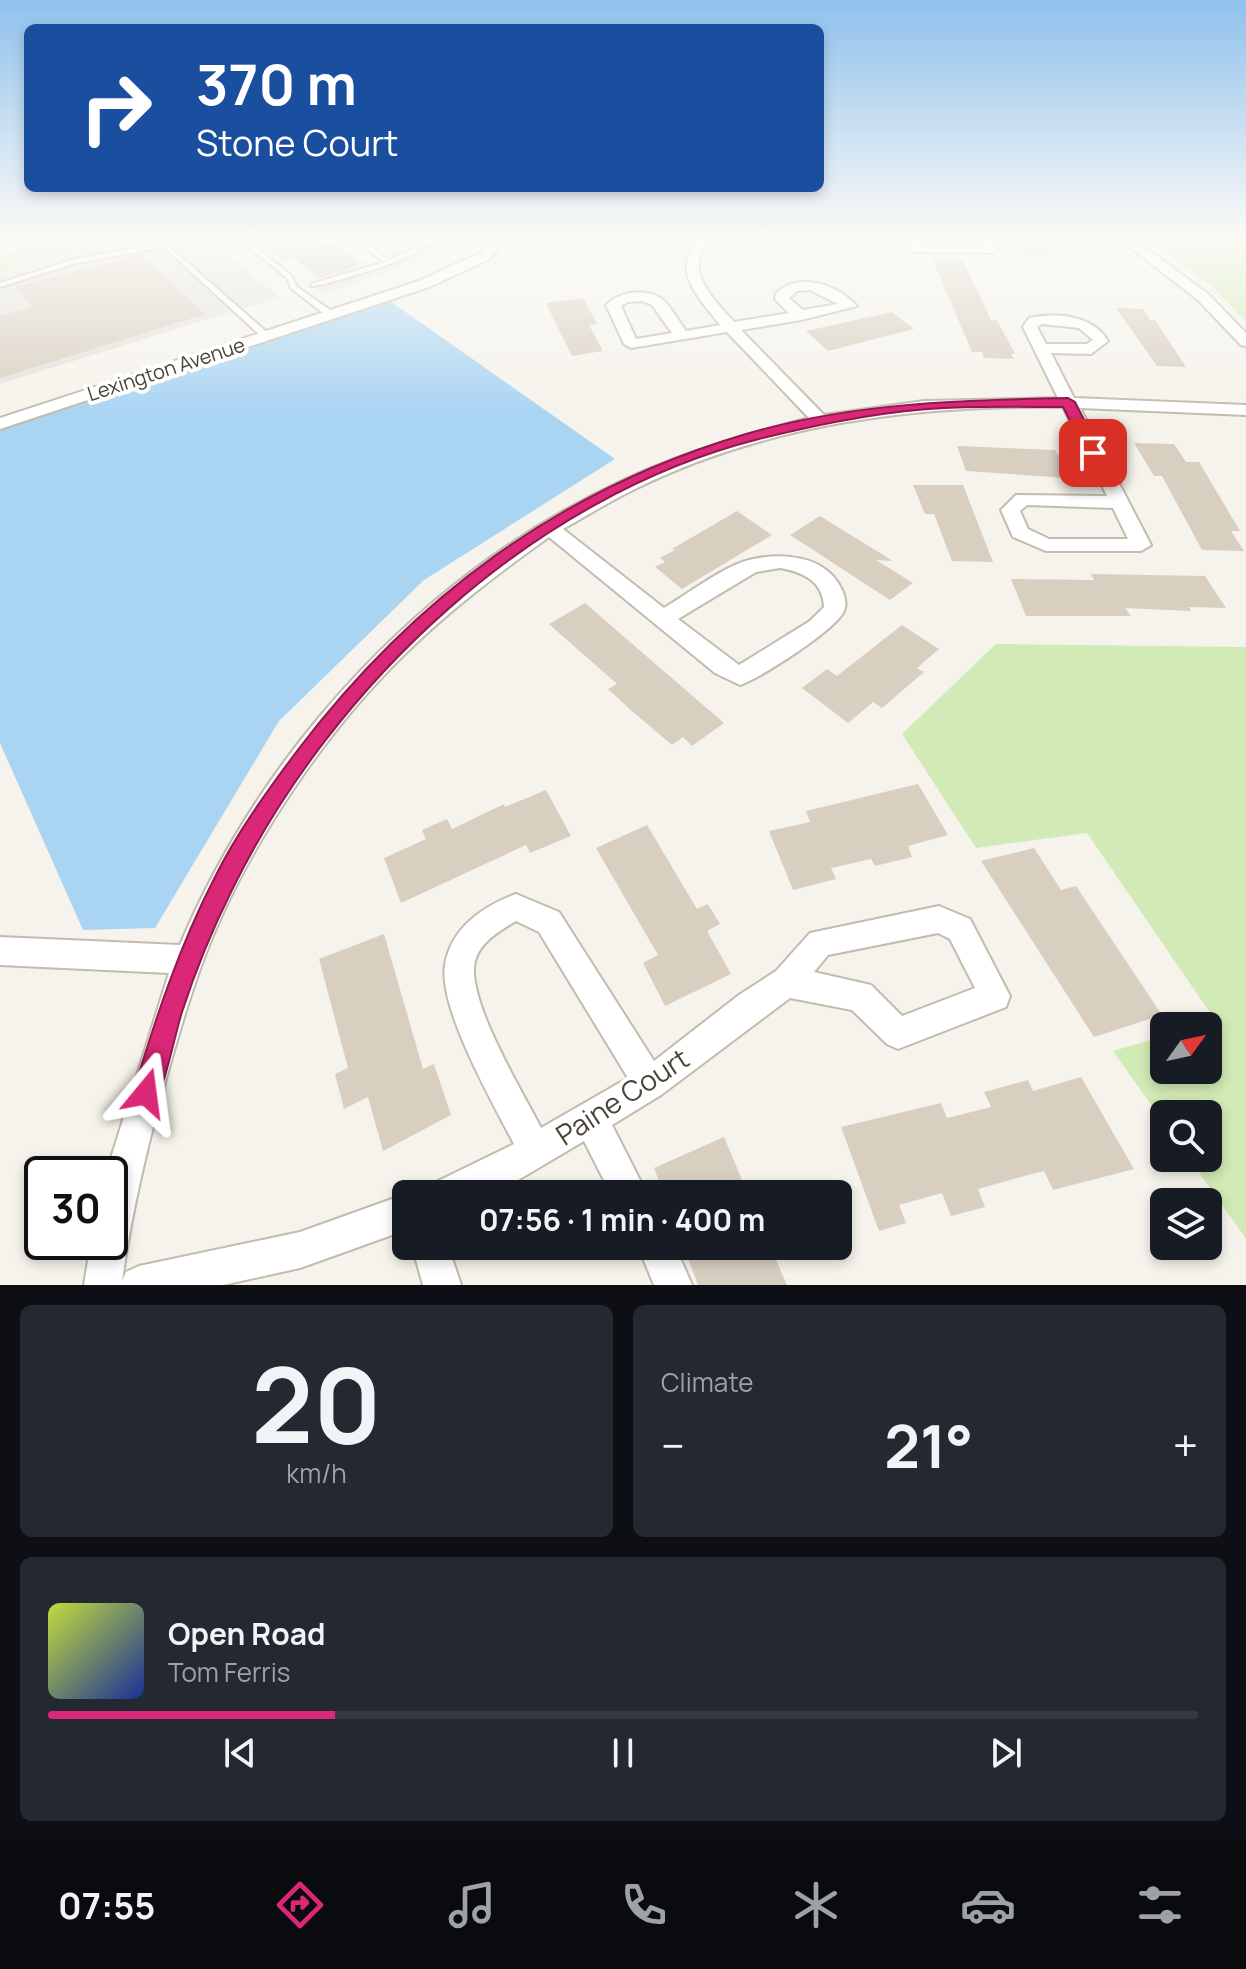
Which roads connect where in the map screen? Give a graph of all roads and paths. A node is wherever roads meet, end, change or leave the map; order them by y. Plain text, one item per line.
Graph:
1 (219, 294) edge
2 (302, 294) edge
3 (394, 294) edge
4 (708, 294) edge
5 (785, 294) edge
6 (834, 294) edge
7 (1199, 294) edge
8 (331, 315) junction
9 (801, 316) junction
10 (733, 329) junction
11 (266, 336) junction
12 (682, 336) junction
13 (1246, 342) edge
14 (1041, 348) dead end
15 (1068, 402) junction
16 (1246, 410) edge
17 (820, 420) junction
18 (0, 424) edge
19 (1118, 502) junction
20 (548, 527) junction
21 (663, 618) junction
22 (0, 951) edge
23 (191, 960) junction
24 (787, 982) junction
25 (650, 1084) junction
26 (591, 1119) junction
27 (535, 1151) junction
28 (128, 1164) edge
29 (476, 1180) edge
30 (623, 1180) edge
31 (392, 1217) edge
32 (107, 1260) edge
33 (434, 1260) edge
34 (662, 1260) edge
35 (103, 1285) edge
36 (139, 1285) edge
37 (442, 1285) edge
38 (673, 1285) edge

1 - 11 lane
2 - 8 lane
3 - 8 street, Lexington Avenue
4 - 10 street
5 - 9 street
6 - 9 street
7 - 13 street
8 - 11 street, Lexington Avenue
9 - 10 street
10 - 12 street
10 - 17 street
11 - 18 street, Lexington Avenue
12 - 12 street
14 - 15 street
15 - 16 street
15 - 17 street
15 - 19 street
17 - 20 street
19 - 19 street
20 - 21 street
20 - 23 street
21 - 21 street
22 - 23 street
23 - 28 street
24 - 24 street, Paine Court
24 - 25 street, Paine Court
25 - 26 street, Paine Court
25 - 27 street
26 - 27 street, Paine Court
26 - 30 street
27 - 29 street, Paine Court
31 - 36 street
32 - 35 street
33 - 37 street
34 - 38 street

